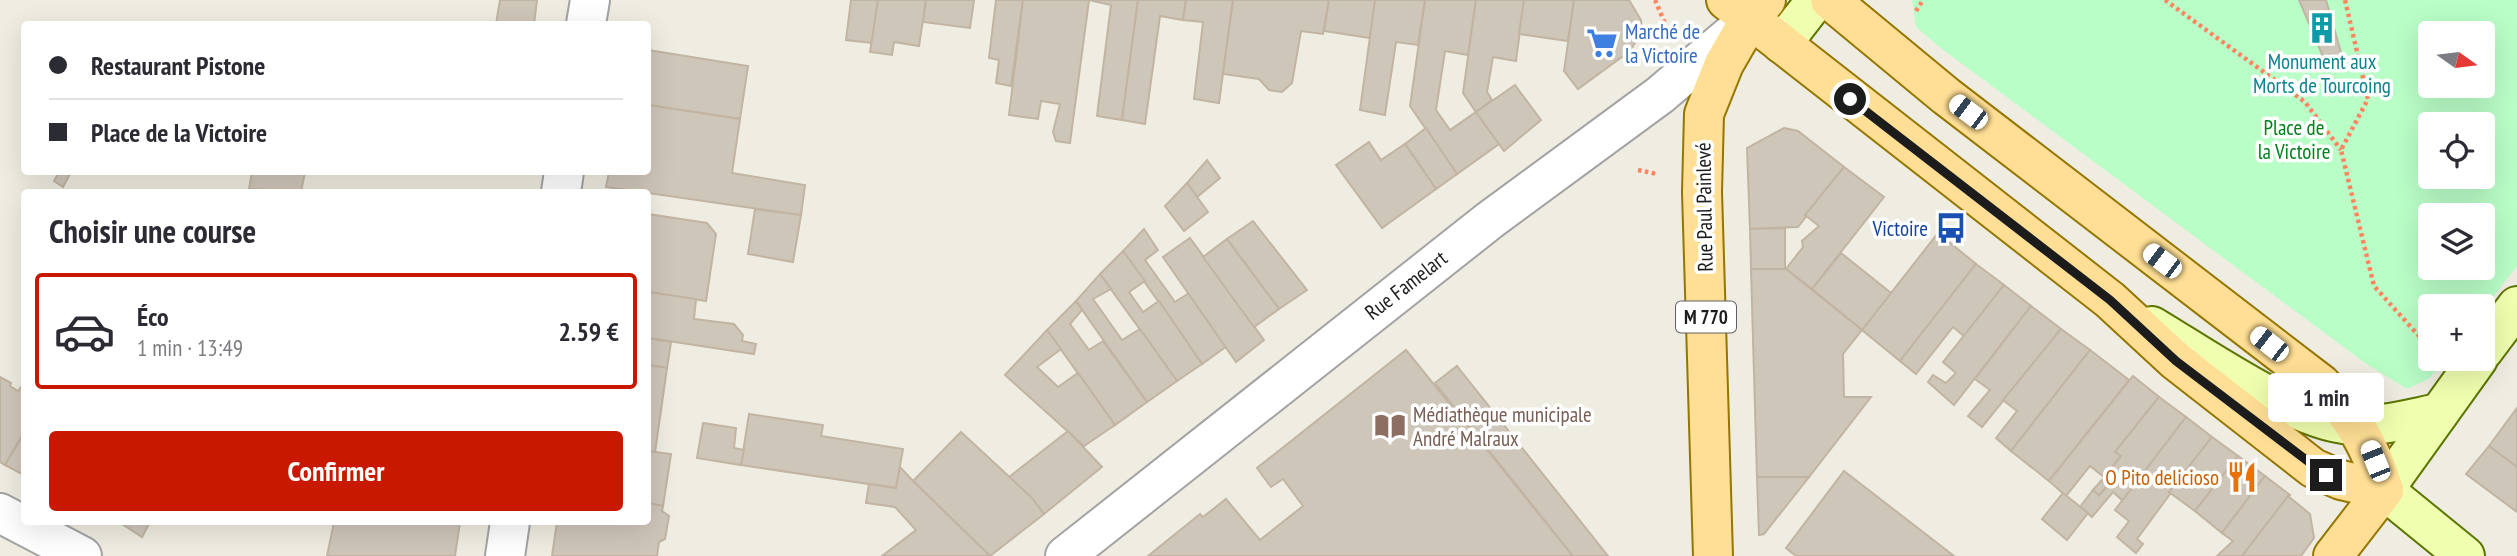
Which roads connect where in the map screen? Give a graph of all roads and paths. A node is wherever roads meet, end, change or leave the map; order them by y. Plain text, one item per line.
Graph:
1 (590, 0) edge
2 (1816, 0) edge
3 (1830, 0) edge
4 (2165, 0) edge
5 (2345, 0) edge
6 (1747, 6) edge
7 (586, 21) edge
8 (1782, 44) junction
9 (2341, 150) junction
10 (2110, 300) junction
11 (2517, 306) edge
12 (2418, 335) edge
13 (2495, 335) edge
14 (2469, 371) edge
15 (2439, 413) junction
16 (2356, 425) junction
17 (2384, 490) junction
18 (0, 513) edge
19 (21, 524) edge
20 (23, 525) edge
21 (510, 525) edge
22 (82, 556) edge
23 (505, 556) edge
24 (1065, 556) edge
25 (1713, 556) edge
26 (2333, 556) edge
27 (2465, 556) edge

1 - 7 street
2 - 8 main road
3 - 16 main road
4 - 9 path
5 - 9 path
6 - 8 main road
6 - 24 street, Rue Famelart
6 - 25 main road, Rue Paul Painlevé / M 770
8 - 10 main road
9 - 12 path
10 - 16 main road
10 - 17 main road
11 - 13 main road
14 - 15 main road
15 - 16 main road
15 - 17 main road
16 - 17 main road
17 - 26 main road
17 - 27 main road
18 - 19 street
20 - 22 street
21 - 23 street

